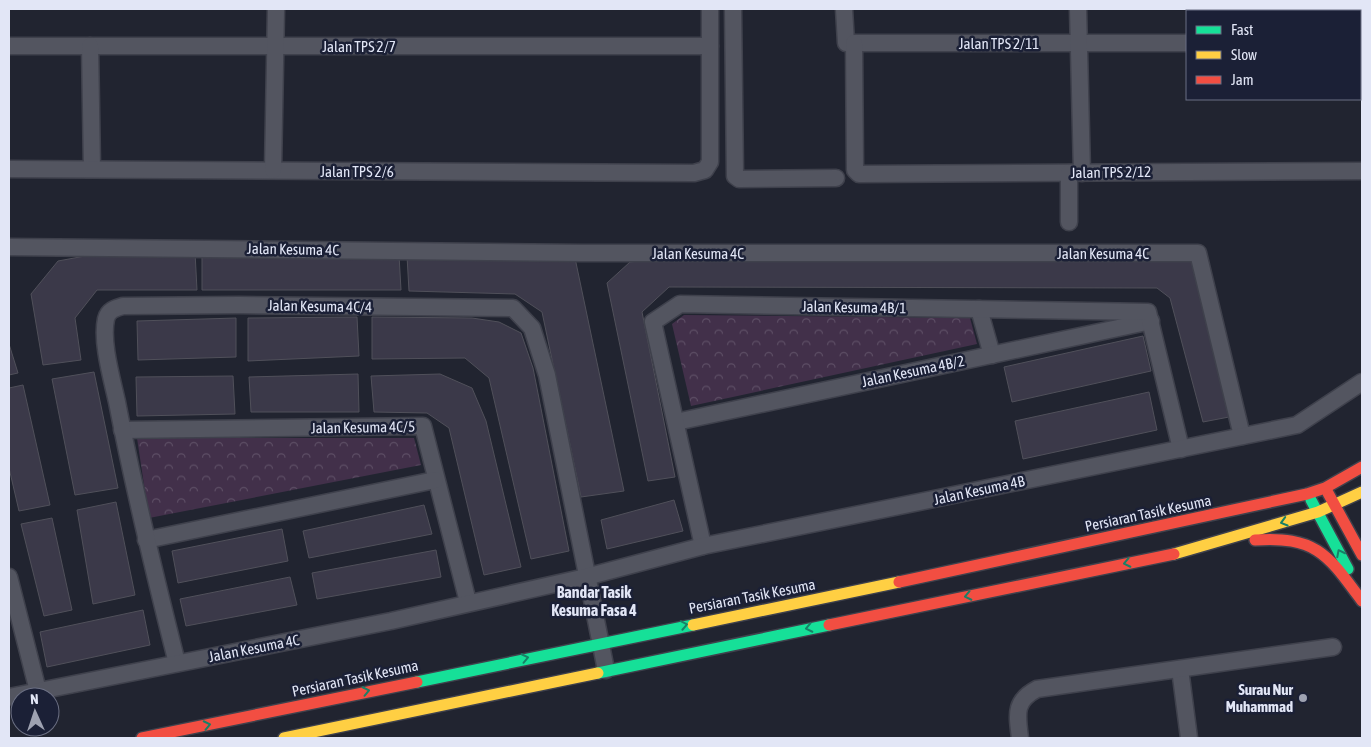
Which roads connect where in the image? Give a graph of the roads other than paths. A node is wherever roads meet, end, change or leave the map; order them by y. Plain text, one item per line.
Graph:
1 (276, 9) edge
2 (710, 9) edge
3 (733, 9) edge
4 (844, 9) edge
5 (1078, 9) edge
6 (854, 43) junction
7 (1079, 43) junction
8 (1186, 43) edge
9 (9, 46) edge
10 (90, 46) junction
11 (275, 46) junction
12 (710, 46) junction
13 (9, 169) edge
14 (92, 169) junction
15 (273, 170) junction
16 (1362, 171) edge
17 (1076, 173) junction
18 (836, 178) dead end
19 (1069, 222) dead end
20 (9, 247) edge
21 (979, 309) junction
22 (1151, 321) junction
23 (992, 354) junction
24 (1362, 382) edge
25 (676, 422) junction
26 (122, 430) junction
27 (1242, 436) junction
28 (1182, 448) junction
29 (1362, 467) edge
30 (435, 480) junction
31 (1325, 488) junction
32 (1362, 492) edge
33 (1307, 494) junction
34 (1336, 505) junction
35 (1318, 512) junction
36 (146, 540) junction
37 (703, 546) junction
38 (1182, 552) junction
39 (1362, 555) edge
40 (9, 576) edge
41 (586, 577) junction
42 (1362, 596) edge
43 (1362, 601) edge
44 (468, 602) junction
45 (600, 642) junction
46 (1333, 647) dead end
47 (177, 663) junction
48 (1180, 669) junction
49 (606, 670) junction
50 (37, 687) edge
51 (58, 687) edge
52 (142, 738) edge
53 (284, 738) edge
54 (1020, 738) edge
55 (1190, 738) edge

1 - 11 street
2 - 12 street
3 - 18 street
4 - 6 street
5 - 7 street
6 - 7 street, Jalan TPS 2/11
6 - 17 street, Jalan TPS 2/12
7 - 8 street, Jalan TPS 2/11
7 - 17 street
9 - 10 street, Jalan TPS 2/7
10 - 11 street, Jalan TPS 2/7
10 - 14 street
11 - 12 street, Jalan TPS 2/7
11 - 15 street
12 - 15 street, Jalan TPS 2/6
13 - 14 street, Jalan TPS 2/6
14 - 15 street, Jalan TPS 2/6
16 - 17 street, Jalan TPS 2/12
17 - 19 street
20 - 27 street, Jalan Kesuma 4C
21 - 22 street, Jalan Kesuma 4B/1
21 - 23 street
21 - 25 street, Jalan Kesuma 4B/1
22 - 23 street, Jalan Kesuma 4B/2
22 - 28 street
23 - 25 street, Jalan Kesuma 4B/2
24 - 27 street, Jalan Kesuma 4B
25 - 37 street, Jalan Kesuma 4B/1
26 - 30 street, Jalan Kesuma 4C/5
26 - 36 street, Jalan Kesuma 4C/4
26 - 41 street, Jalan Kesuma 4C/4
27 - 28 street, Jalan Kesuma 4B
28 - 37 street, Jalan Kesuma 4B
29 - 31 street, Persiaran Tasik Kesuma
30 - 36 street
30 - 44 street, Jalan Kesuma 4C/5
31 - 33 street, Persiaran Tasik Kesuma
31 - 34 street
32 - 34 street
33 - 35 street
45 -> 33 street, Persiaran Tasik Kesuma
34 - 35 street
34 - 39 street
35 -> 38 street
42 -> 35 street
36 - 47 street, Jalan Kesuma 4C/4
37 - 41 street, Jalan Kesuma 4B
38 - 43 street
38 -> 49 street
40 - 50 street
41 - 44 street, Jalan Kesuma 4C
41 - 45 street, Jalan Kesuma 4C/4
44 - 47 street, Jalan Kesuma 4C
45 - 49 street, Jalan Kesuma 4C/4
52 -> 45 street, Persiaran Tasik Kesuma
46 - 48 street
47 - 51 street, Jalan Kesuma 4C
48 - 54 street
48 - 55 street
49 - 53 street

